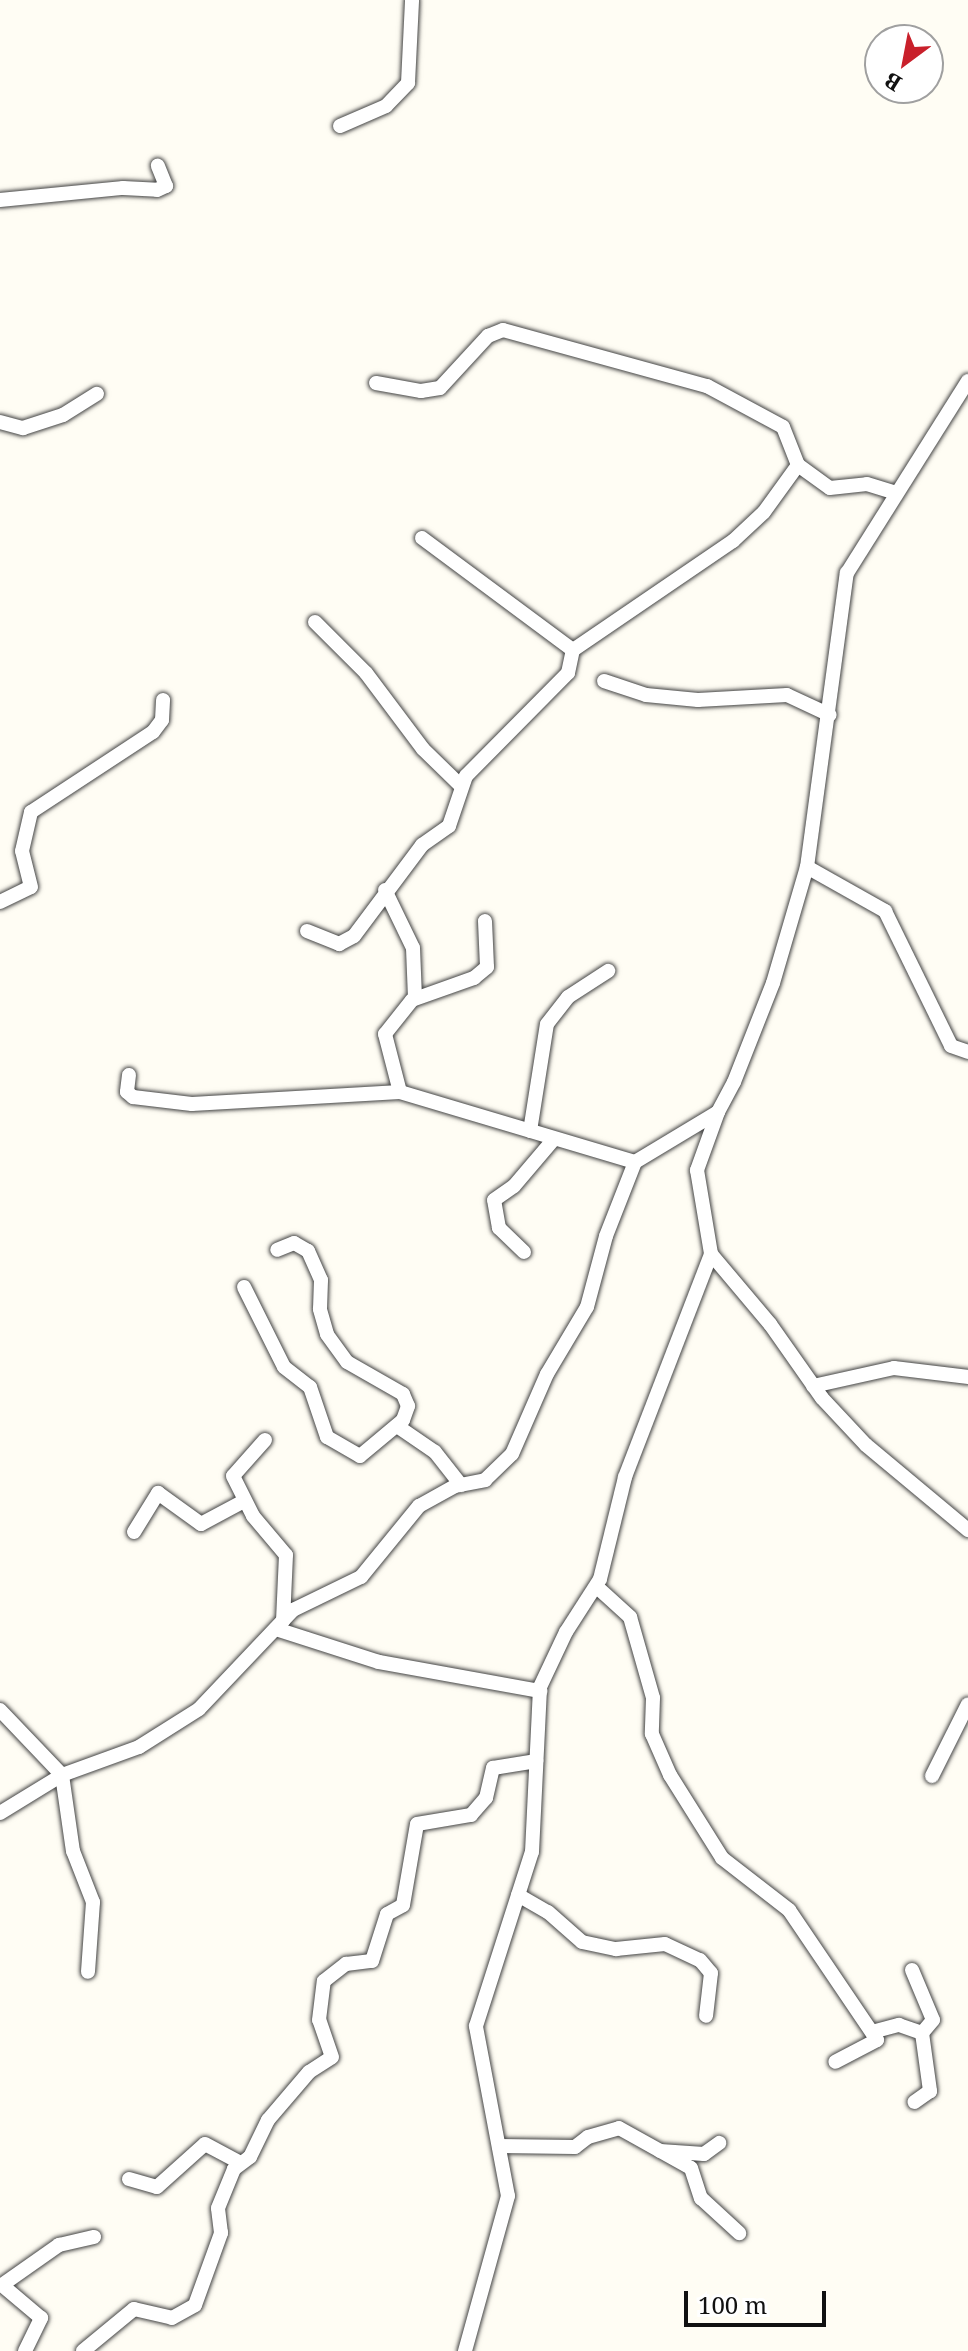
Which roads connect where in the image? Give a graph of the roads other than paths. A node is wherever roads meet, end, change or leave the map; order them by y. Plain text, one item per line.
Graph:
1 (412, 0) edge
2 (340, 126) dead end
3 (158, 166) dead end
4 (0, 200) edge
5 (968, 381) edge
6 (376, 383) dead end
7 (97, 394) dead end
8 (0, 422) edge
9 (798, 465) junction
10 (894, 492) junction
11 (422, 538) dead end
12 (315, 622) dead end
13 (573, 650) junction
14 (604, 681) dead end
15 (163, 700) dead end
16 (830, 715) junction
17 (461, 786) junction
18 (807, 867) junction
19 (385, 890) junction
20 (0, 902) edge
21 (485, 921) dead end
22 (307, 931) dead end
23 (608, 971) dead end
24 (415, 998) junction
25 (968, 1052) edge
26 (129, 1075) dead end
27 (400, 1092) junction
28 (718, 1112) junction
29 (530, 1131) junction
30 (554, 1139) junction
31 (635, 1162) junction
32 (277, 1250) dead end
33 (524, 1252) dead end
34 (711, 1254) junction
35 (244, 1287) dead end
36 (968, 1377) edge
37 (813, 1386) junction
38 (397, 1426) junction
39 (265, 1440) dead end
40 (461, 1485) junction
41 (244, 1501) junction
42 (968, 1530) edge
43 (134, 1532) dead end
44 (597, 1587) junction
45 (279, 1625) junction
46 (540, 1691) junction
47 (968, 1704) edge
48 (0, 1710) edge
49 (536, 1761) junction
50 (62, 1775) junction
51 (932, 1776) dead end
52 (0, 1813) edge
53 (518, 1895) junction
54 (912, 1970) dead end
55 (88, 1972) dead end
56 (706, 2016) dead end
57 (872, 2032) junction
58 (922, 2033) junction
59 (835, 2062) dead end
60 (914, 2102) dead end
61 (719, 2143) dead end
62 (499, 2146) junction
63 (660, 2151) junction
64 (239, 2162) junction
65 (129, 2179) dead end
66 (739, 2233) dead end
67 (94, 2237) dead end
68 (25, 2351) edge
69 (83, 2351) edge
70 (465, 2351) edge

1 - 2 street
3 - 4 street
5 - 10 street
6 - 9 street
7 - 8 street
9 - 10 street
9 - 13 street
10 - 16 street
11 - 13 street
12 - 17 street
13 - 17 street
14 - 16 street
15 - 20 street
16 - 18 street
17 - 19 street
18 - 25 street
18 - 28 street
19 - 22 street
19 - 24 street
21 - 24 street
23 - 29 street
24 - 27 street
26 - 27 street
27 - 29 street
28 - 31 street
28 - 34 street
29 - 30 street
30 - 31 street
30 - 33 street
31 - 40 street
32 - 38 street
34 - 37 street
34 - 44 street
35 - 38 street
36 - 37 street
37 - 42 street
38 - 40 street
39 - 41 street
40 - 45 street
41 - 43 street
41 - 45 street
44 - 46 street
44 - 57 street
45 - 46 street
45 - 50 street
46 - 49 street
47 - 51 street
48 - 50 street
49 - 53 street
49 - 64 street
50 - 52 street
50 - 55 street
53 - 56 street
53 - 62 street
54 - 58 street
57 - 58 street
57 - 59 street
58 - 60 street
61 - 63 street
62 - 63 street
62 - 70 street
63 - 66 street
64 - 65 street
64 - 69 street
67 - 68 street

